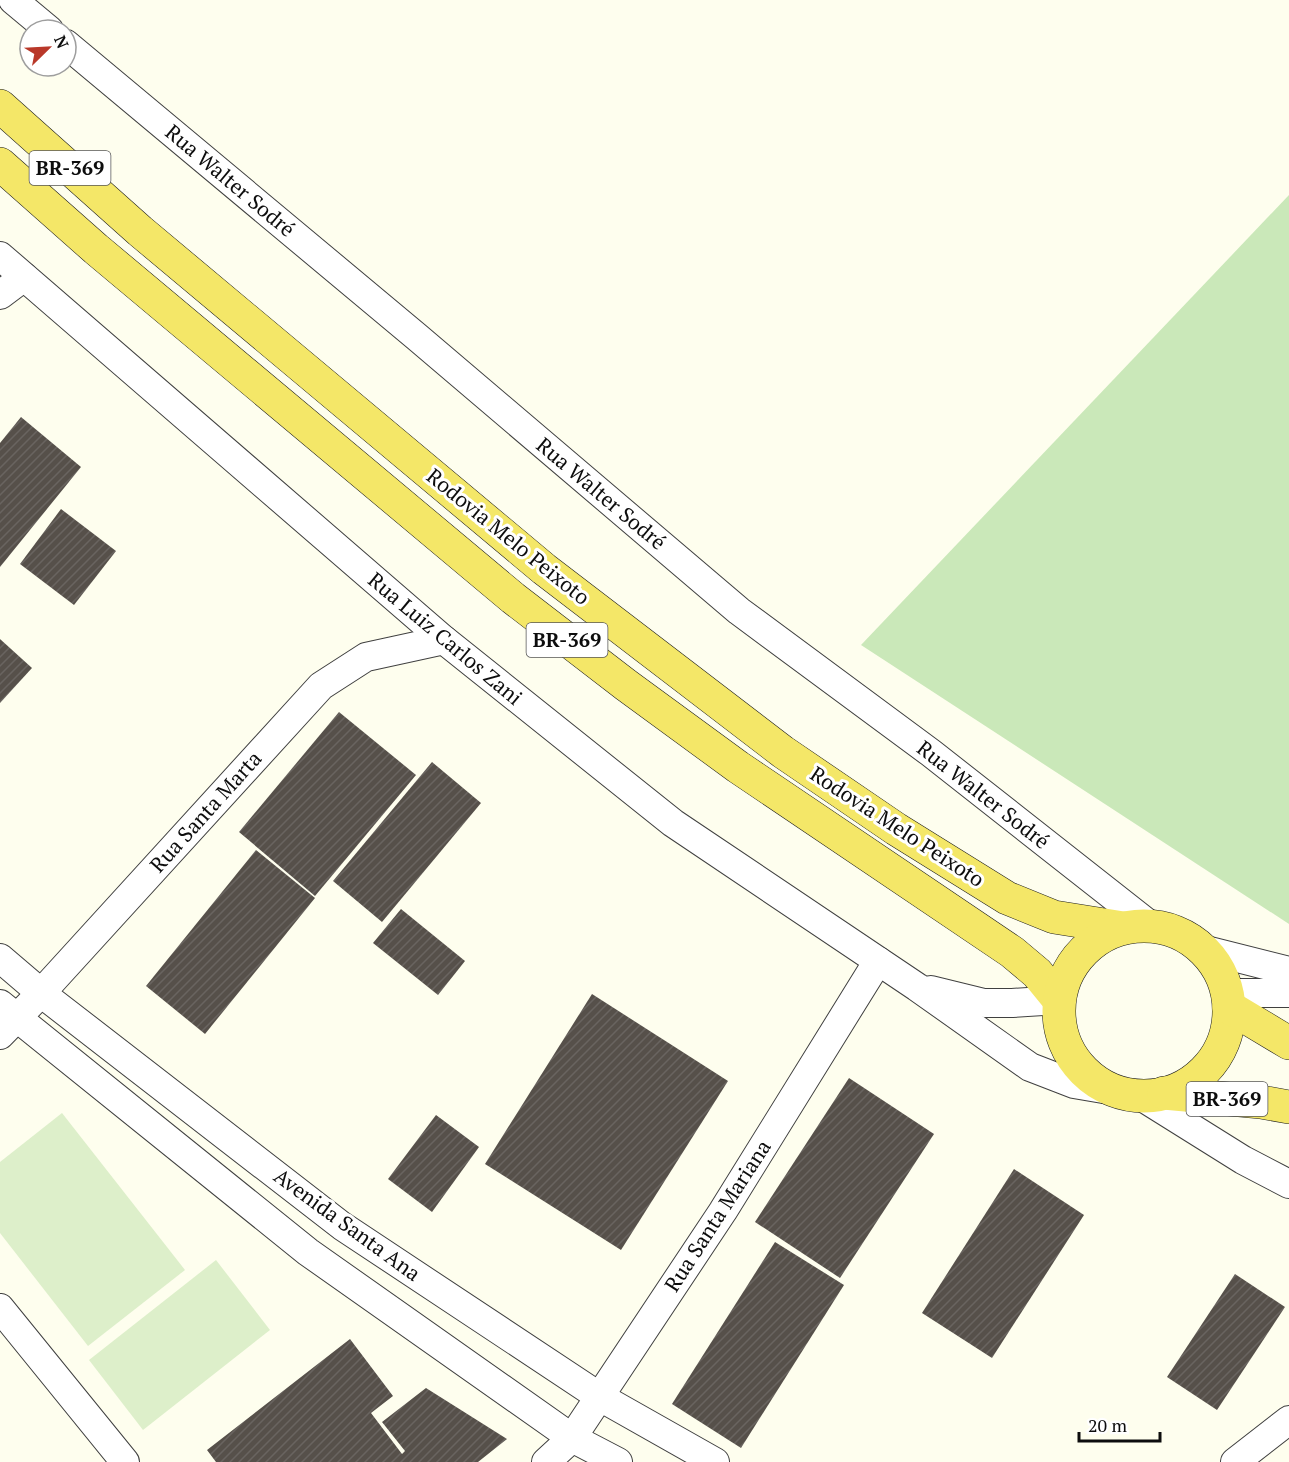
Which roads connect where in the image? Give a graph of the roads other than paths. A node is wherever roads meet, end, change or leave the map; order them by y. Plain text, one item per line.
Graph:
1 (13, 0) edge
2 (35, 18) edge
3 (78, 54) edge
4 (0, 106) edge
5 (0, 164) edge
6 (0, 256) edge
7 (24, 277) junction
8 (0, 295) edge
9 (444, 640) junction
10 (1137, 927) junction
11 (1202, 949) junction
12 (0, 958) edge
13 (878, 961) junction
14 (1289, 972) edge
15 (917, 987) junction
16 (41, 993) junction
17 (1289, 993) edge
18 (1059, 1000) junction
19 (1228, 1000) junction
20 (6, 1019) edge
21 (1289, 1043) edge
22 (1139, 1093) junction
23 (1289, 1107) edge
24 (1289, 1184) edge
25 (0, 1308) edge
26 (600, 1397) junction
27 (1289, 1420) edge
28 (572, 1437) junction
29 (125, 1462) edge
30 (546, 1462) edge
31 (618, 1462) edge
32 (715, 1462) edge
33 (1235, 1462) edge

1 - 2 street
3 - 10 street, Rua Walter Sodré
4 - 10 main road, Rodovia Melo Peixoto / BR-369
5 - 18 main road, Rodovia Melo Peixoto / BR-369
6 - 7 street, Rua Luiz Carlos Zani
7 - 8 street
7 - 9 street, Rua Luiz Carlos Zani
9 - 13 street, Rua Luiz Carlos Zani
9 - 16 street, Rua Santa Marta
10 - 11 main road
10 - 18 main road
11 - 14 street
11 - 19 main road
12 - 16 street, Avenida Santa Ana
13 - 15 street, Rua Luiz Carlos Zani
13 - 26 street, Rua Santa Mariana
15 - 18 street, Rua Luiz Carlos Zani
15 - 22 street, Rua Luiz Carlos Zani
16 - 20 street, Rua Santa Marta
16 - 26 street, Avenida Santa Ana
17 - 19 street
18 - 22 main road
19 - 21 main road
19 - 22 main road
20 - 28 street, Avenida Santa Ana
22 - 23 main road, BR-369
22 - 24 street, Rua Luiz Carlos Zani
25 - 29 street
26 - 28 street, Rua Santa Mariana
26 - 32 street, Avenida Santa Ana
27 - 33 street
28 - 30 street, Rua Santa Mariana
28 - 31 street, Avenida Santa Ana

